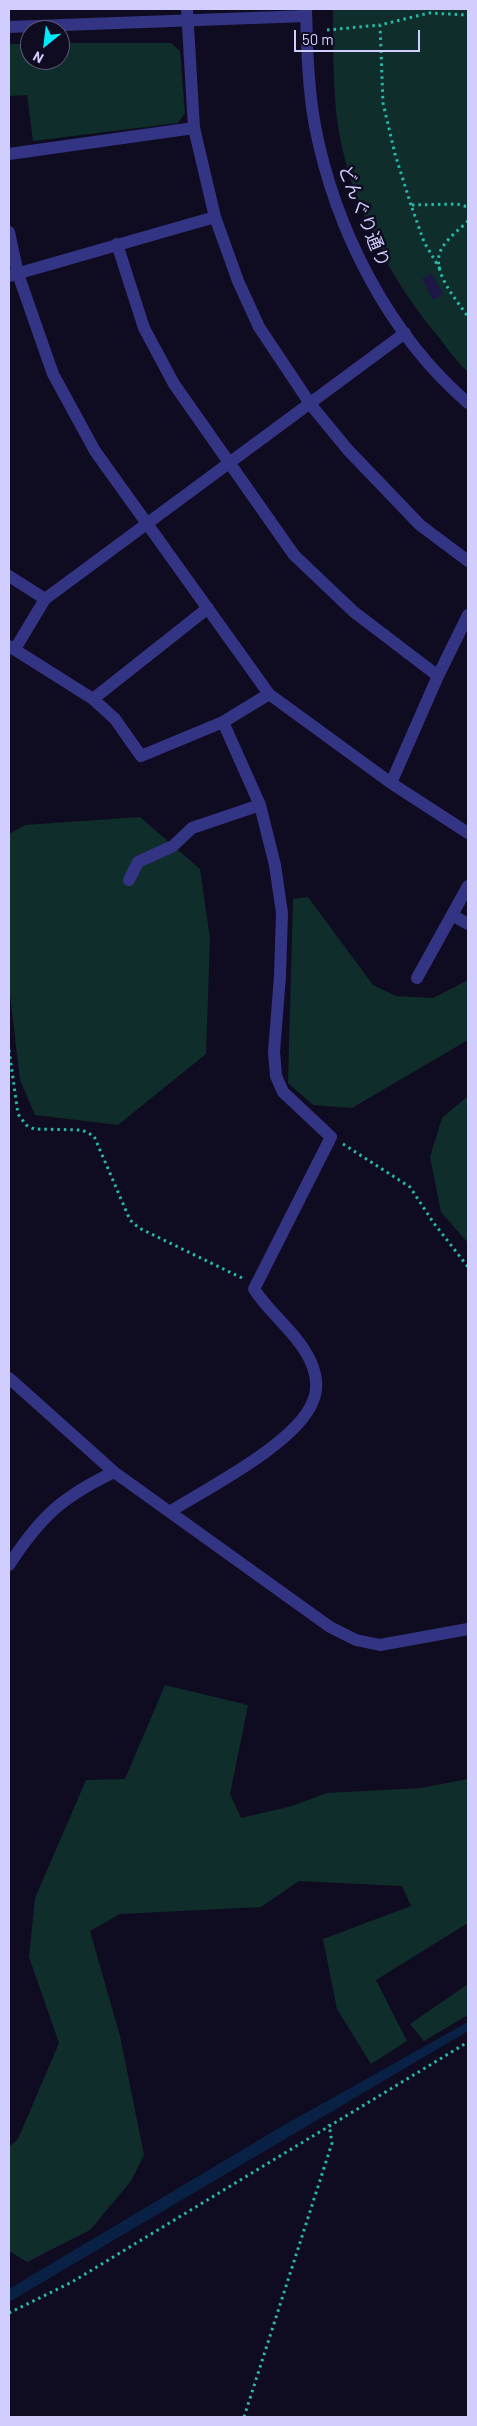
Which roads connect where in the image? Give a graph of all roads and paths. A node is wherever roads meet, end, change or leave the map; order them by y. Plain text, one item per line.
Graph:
1 (306, 12) edge
2 (188, 15) edge
3 (468, 15) edge
4 (380, 25) junction
5 (9, 27) edge
6 (326, 30) dead end
7 (194, 128) junction
8 (9, 154) edge
9 (410, 205) junction
10 (468, 207) edge
11 (215, 218) junction
12 (468, 221) edge
13 (9, 232) edge
14 (117, 244) junction
15 (440, 269) junction
16 (13, 275) edge
17 (468, 317) edge
18 (405, 333) junction
19 (468, 403) edge
20 (311, 405) junction
21 (229, 464) junction
22 (148, 525) junction
23 (468, 561) edge
24 (9, 576) edge
25 (44, 599) junction
26 (208, 608) junction
27 (468, 615) edge
28 (12, 647) edge
29 (438, 676) junction
30 (269, 694) junction
31 (93, 698) junction
32 (223, 722) junction
33 (391, 783) junction
34 (260, 805) junction
35 (468, 833) edge
36 (129, 880) dead end
37 (468, 886) edge
38 (452, 915) junction
39 (468, 924) edge
40 (417, 978) dead end
41 (9, 1050) edge
42 (331, 1137) junction
43 (468, 1267) edge
44 (256, 1285) junction
45 (9, 1378) edge
46 (114, 1472) junction
47 (171, 1512) junction
48 (9, 1565) edge
49 (468, 1629) edge
50 (468, 2042) edge
51 (329, 2124) junction
52 (9, 2313) edge
53 (244, 2417) edge

1 - 2 street
1 - 18 street, どんぐり通り
2 - 5 street
2 - 7 street
3 - 4 path
4 - 6 path
4 - 9 path
7 - 8 street
7 - 11 street
9 - 10 path
9 - 15 path
11 - 14 street
11 - 20 street
12 - 15 path
13 - 16 street
14 - 16 street
14 - 21 street
15 - 17 path
16 - 22 street
18 - 19 street, どんぐり通り
18 - 20 street
20 - 21 street
20 - 23 street
21 - 22 street
21 - 29 street
22 - 25 street
22 - 26 street
24 - 25 street
25 - 28 street
26 - 30 street
26 - 31 street
27 - 29 street
28 - 31 street
29 - 33 street
30 - 32 street
30 - 33 street
31 - 32 street
32 - 34 street
33 - 35 street
34 - 36 street
34 - 42 street
37 - 38 street
38 - 39 street
38 - 40 street
41 - 44 path
42 - 43 path
42 - 44 street
44 - 47 street
45 - 46 street
46 - 47 street
46 - 48 street
47 - 49 street
50 - 51 path
51 - 52 path
51 - 53 path

